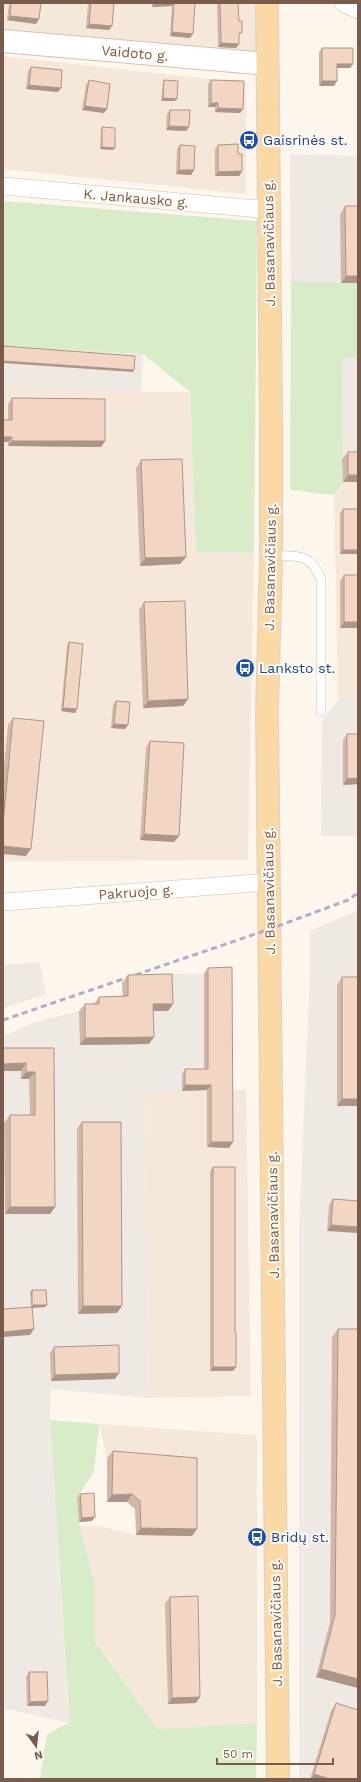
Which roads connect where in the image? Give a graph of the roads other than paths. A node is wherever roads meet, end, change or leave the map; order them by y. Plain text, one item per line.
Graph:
1 (267, 3) edge
2 (343, 3) edge
3 (358, 10) edge
4 (3, 41) edge
5 (267, 64) junction
6 (3, 186) edge
7 (269, 210) junction
8 (271, 556) junction
9 (321, 711) dead end
10 (269, 882) junction
11 (3, 902) edge
12 (278, 1779) edge

1 - 5 main road, J. Basanavičiaus g.
2 - 3 street
4 - 5 main road, Vaidoto g.
5 - 7 main road, J. Basanavičiaus g.
6 - 7 street, K. Jankausko g.
7 - 8 main road, J. Basanavičiaus g.
8 - 9 lane
8 - 10 main road, J. Basanavičiaus g.
10 - 11 street, Pakruojo g.
10 - 12 main road, J. Basanavičiaus g.

